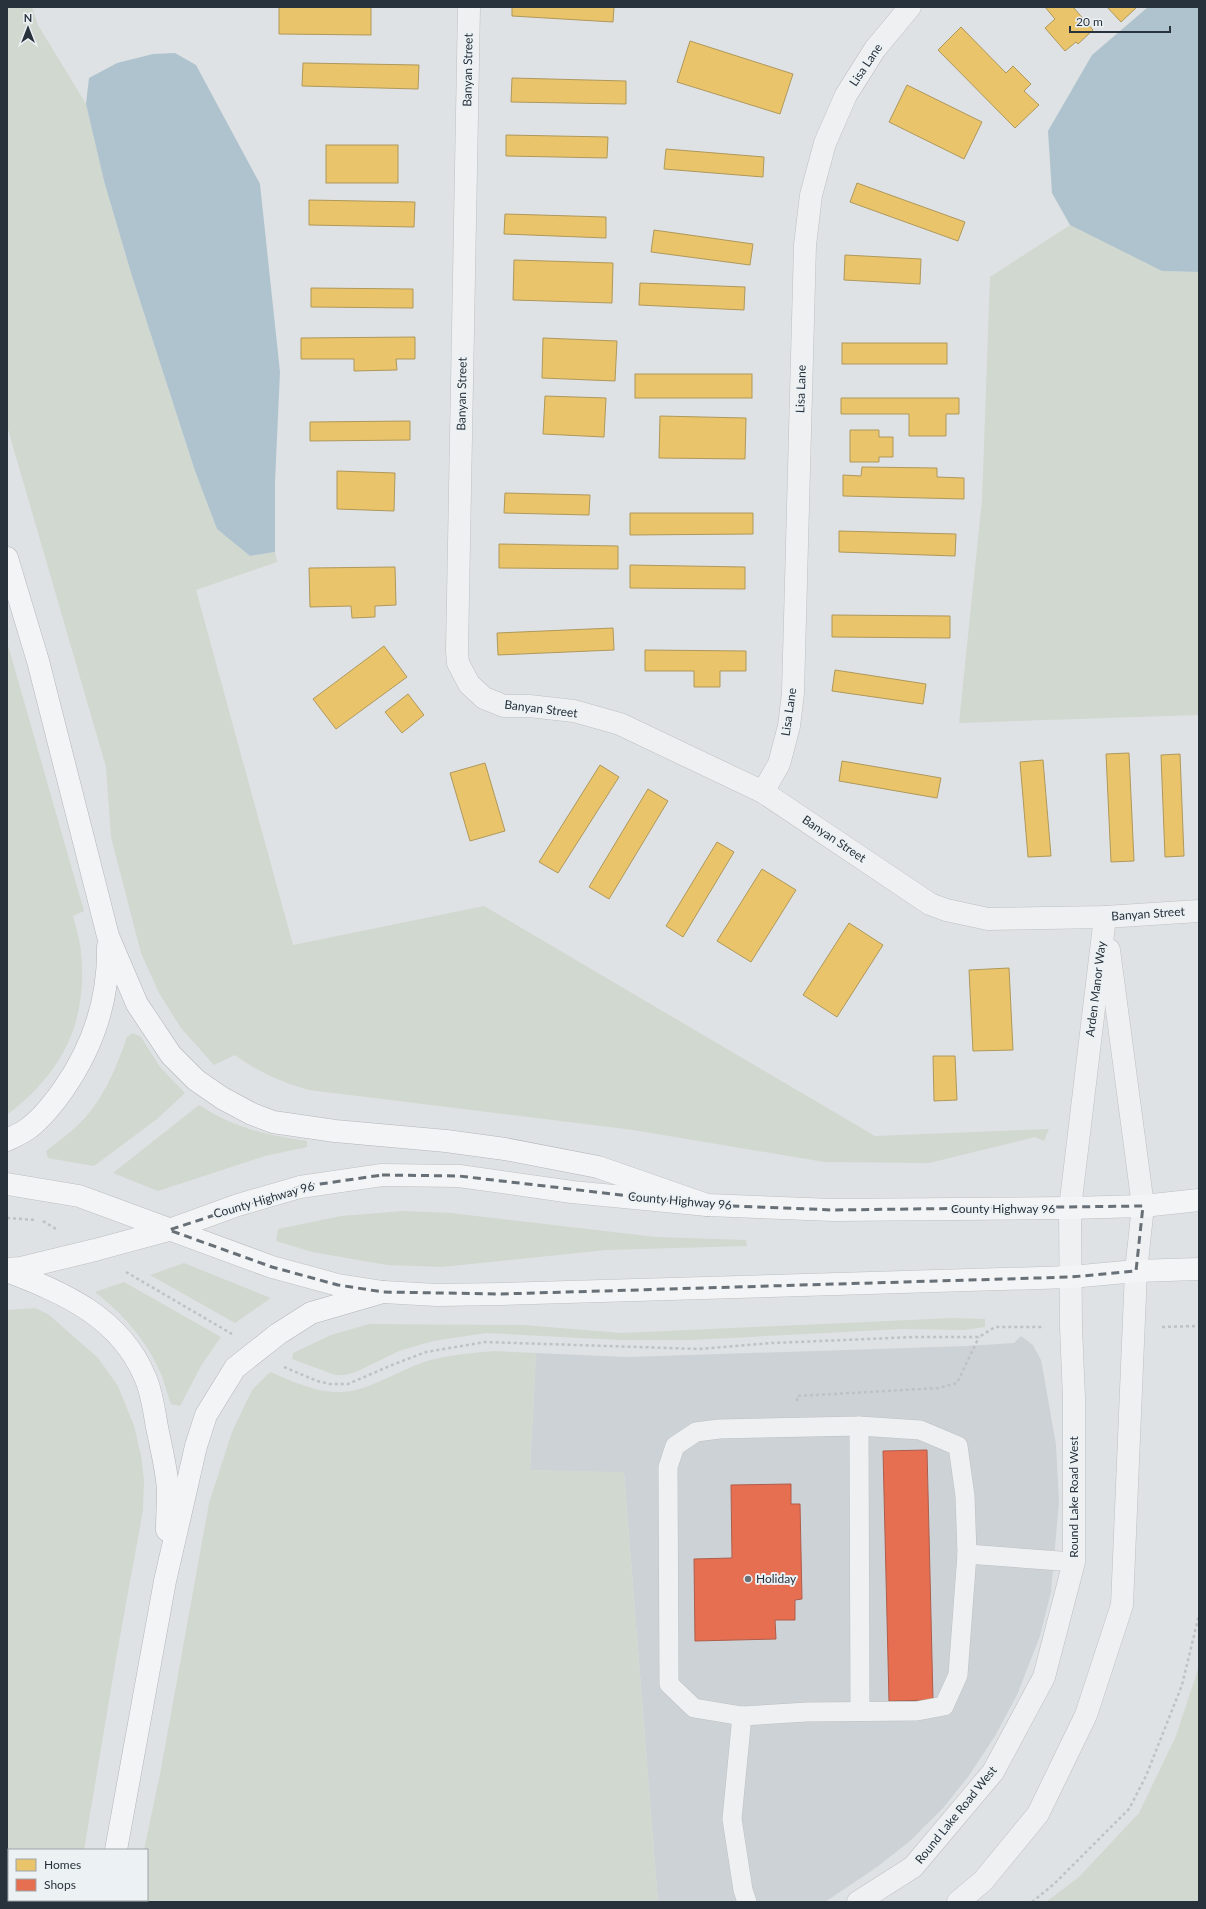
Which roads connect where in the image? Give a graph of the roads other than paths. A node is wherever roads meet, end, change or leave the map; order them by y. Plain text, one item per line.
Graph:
1 (469, 7) edge
2 (910, 7) edge
3 (7, 558) edge
4 (763, 792) junction
5 (1199, 911) edge
6 (1105, 917) junction
7 (108, 936) junction
8 (7, 1140) edge
9 (7, 1184) edge
10 (1199, 1200) edge
11 (707, 1205) junction
12 (1142, 1206) junction
13 (1070, 1208) junction
14 (169, 1230) junction
15 (1199, 1269) edge
16 (7, 1270) edge
17 (1136, 1271) junction
18 (1071, 1277) junction
19 (383, 1292) junction
20 (860, 1426) junction
21 (967, 1554) junction
22 (1074, 1562) junction
23 (165, 1581) junction
24 (860, 1711) junction
25 (742, 1716) junction
26 (116, 1849) edge
27 (746, 1902) edge
28 (858, 1902) edge
29 (958, 1902) edge

1 - 4 street, Banyan Street
2 - 4 street, Lisa Lane
3 - 7 main road
4 - 6 street, Banyan Street
5 - 6 street, Banyan Street
6 - 12 street, Arden Manor Way
6 - 13 street, Arden Manor Way
7 - 8 main road
7 - 11 main road
9 - 14 main road
10 - 12 main road, County Highway 96
11 - 13 main road, County Highway 96
11 - 14 main road, County Highway 96
12 - 13 main road, County Highway 96
12 - 17 street
13 - 18 street, Round Lake Road West
14 - 16 main road, County Highway 96
14 - 19 main road
15 - 17 main road
16 - 23 main road
17 - 18 main road
17 - 29 street
18 - 19 main road
18 - 22 street, Round Lake Road West
19 - 23 main road
20 - 21 lane
20 - 24 lane
20 - 25 lane
21 - 22 lane
21 - 24 lane
22 - 28 street, Round Lake Road West
23 - 26 main road
24 - 25 lane
25 - 27 lane

